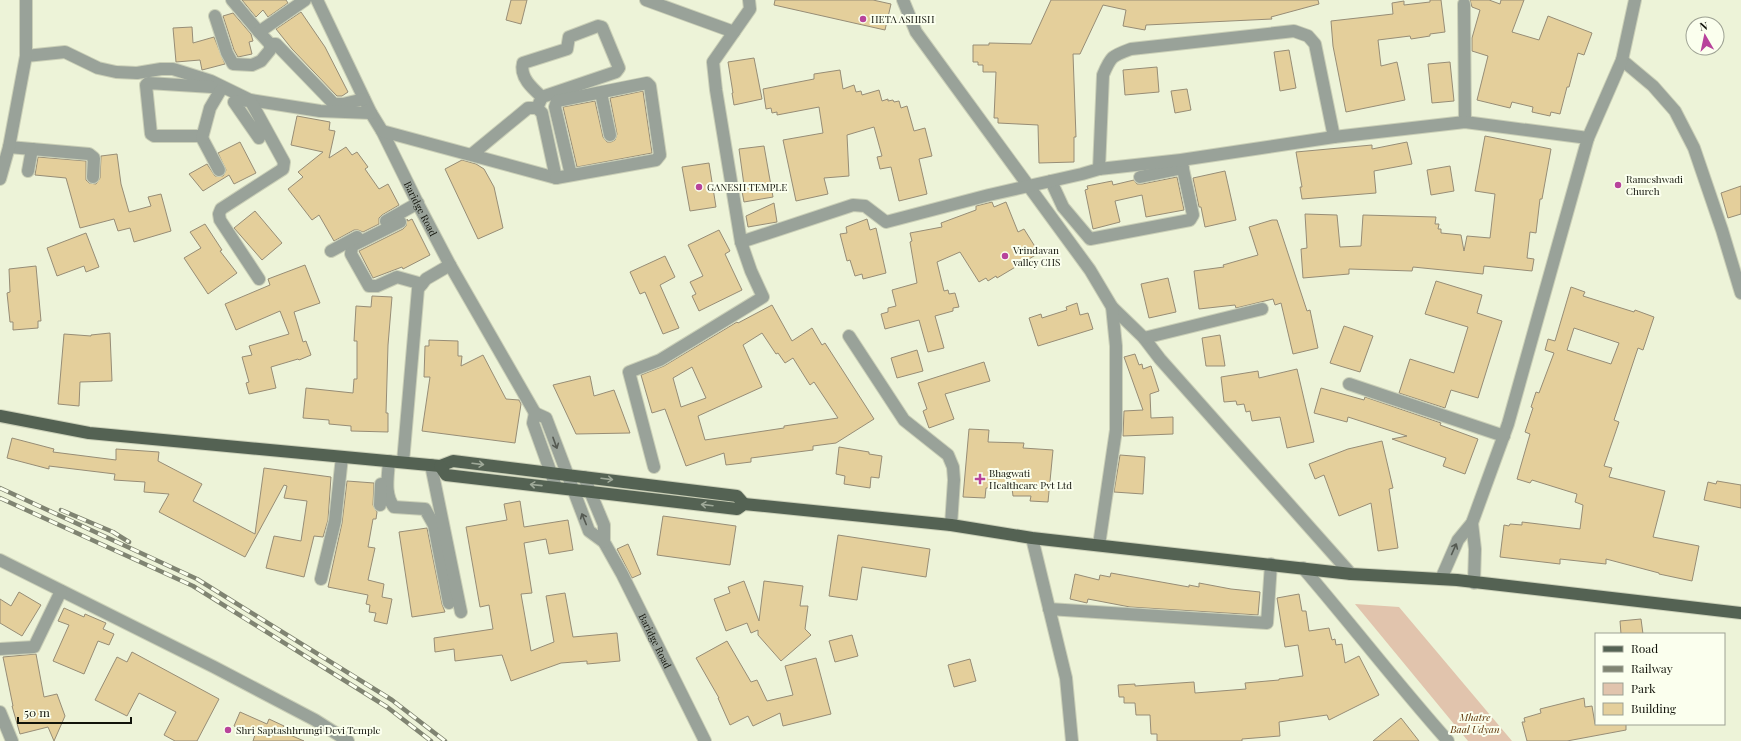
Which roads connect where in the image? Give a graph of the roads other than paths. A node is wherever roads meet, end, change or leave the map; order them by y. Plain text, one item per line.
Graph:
1 (26, 0) edge
2 (232, 0) edge
3 (304, 0) edge
4 (317, 0) edge
5 (646, 0) edge
6 (749, 0) edge
7 (902, 0) edge
8 (1635, 0) edge
9 (1464, 4) dead end
10 (215, 16) dead end
11 (259, 32) junction
12 (734, 32) junction
13 (270, 44) junction
14 (26, 56) junction
15 (1622, 60) junction
16 (151, 71) junction
17 (151, 84) junction
18 (220, 92) junction
19 (601, 92) junction
20 (542, 97) junction
21 (250, 100) junction
22 (364, 100) junction
23 (234, 102) junction
24 (537, 108) junction
25 (371, 113) junction
26 (1465, 122) junction
27 (382, 131) junction
28 (610, 136) dead end
29 (1334, 137) junction
30 (202, 138) junction
31 (259, 138) dead end
32 (1588, 138) junction
33 (9, 147) junction
34 (32, 149) junction
35 (472, 155) junction
36 (1182, 164) junction
37 (1099, 169) junction
38 (219, 170) dead end
39 (28, 171) dead end
40 (571, 175) junction
41 (93, 177) dead end
42 (1140, 177) dead end
43 (556, 178) junction
44 (0, 179) edge
45 (1051, 181) junction
46 (1029, 186) junction
47 (418, 203) junction
48 (400, 222) dead end
49 (1090, 239) junction
50 (741, 242) junction
51 (1073, 247) junction
52 (332, 251) dead end
53 (450, 265) junction
54 (259, 279) dead end
55 (422, 284) junction
56 (1741, 293) edge
57 (1112, 307) junction
58 (1262, 309) dead end
59 (849, 336) dead end
60 (1144, 338) junction
61 (1349, 384) dead end
62 (534, 412) junction
63 (0, 416) edge
64 (1504, 436) junction
65 (342, 457) junction
66 (386, 461) junction
67 (403, 462) junction
68 (435, 466) junction
69 (654, 467) dead end
70 (550, 473) junction
71 (566, 474) junction
72 (584, 477) junction
73 (556, 487) junction
74 (572, 489) junction
75 (590, 491) junction
76 (744, 504) junction
77 (380, 505) dead end
78 (1472, 523) junction
79 (951, 525) junction
80 (1032, 538) junction
81 (604, 542) junction
82 (1098, 546) junction
83 (0, 560) edge
84 (1271, 564) junction
85 (1303, 568) junction
86 (1351, 574) junction
87 (321, 579) dead end
88 (1440, 579) junction
89 (1474, 583) junction
90 (61, 591) junction
91 (449, 603) dead end
92 (1049, 609) junction
93 (461, 612) dead end
94 (1741, 612) edge
95 (0, 648) edge
96 (0, 712) edge
97 (12, 741) edge
98 (348, 741) edge
99 (705, 741) edge
100 (1072, 741) edge
101 (1448, 741) edge

1 - 14 street
2 - 11 street
3 - 11 street
4 - 22 street, Baridge Road
5 - 12 street
6 - 12 street
7 - 46 street
8 - 15 street
9 - 26 street
10 - 13 street
11 - 13 street
12 - 50 street
13 - 22 street
14 - 16 street
14 - 33 street
15 - 32 street
15 - 56 street
16 - 17 street
16 - 21 street
17 - 18 street
17 - 30 street
18 - 23 street
18 - 30 street
19 - 28 street
19 - 40 street
19 - 40 street
20 - 20 street
20 - 24 street
21 - 23 street
21 - 25 street
21 - 54 street
22 - 25 street, Baridge Road
23 - 31 street
24 - 35 street
24 - 43 street
25 - 27 street, Baridge Road
26 - 29 street
26 - 32 street
27 - 35 street
27 - 47 street, Baridge Road
29 - 36 street
29 - 37 street
30 - 38 street
32 - 64 street
33 - 34 street
33 - 44 street
34 - 39 street
34 - 41 street
35 - 43 street
36 - 37 street
36 - 42 street
36 - 49 street
37 - 45 street
40 - 43 street
45 - 46 street
45 - 49 street
46 - 50 street
46 - 51 street
47 - 52 street
47 - 53 street, Baridge Road
48 - 55 street
49 - 51 street
50 - 69 street
51 - 57 street
53 - 55 street
53 - 62 street, Baridge Road
55 - 67 street
57 - 60 street
57 - 82 street
58 - 60 street
59 - 79 street
60 - 86 street
61 - 64 street
62 - 70 street
62 -> 71 street
63 - 65 main road
64 - 78 street
65 - 66 main road
65 - 87 street
66 - 67 main road
66 - 77 street
66 - 91 street
67 - 68 main road
68 -> 70 main road
73 -> 68 main road
68 - 93 street
70 - 71 main road
70 - 73 street
71 - 72 main road
71 - 74 street
72 - 75 street
72 -> 76 main road
73 - 74 main road
74 - 75 main road
81 -> 74 street
76 -> 75 main road
75 - 81 street
76 - 79 main road
88 -> 78 street
78 - 89 street
79 - 80 main road
80 - 82 main road
80 - 92 street
81 - 99 street, Baridge Road
82 - 84 main road
83 - 90 street
84 - 85 main road
84 - 92 street
85 - 86 main road
85 - 101 street
86 - 88 main road
88 - 89 main road
89 - 94 main road
90 - 95 street
90 - 98 street
92 - 100 street
96 - 97 street

